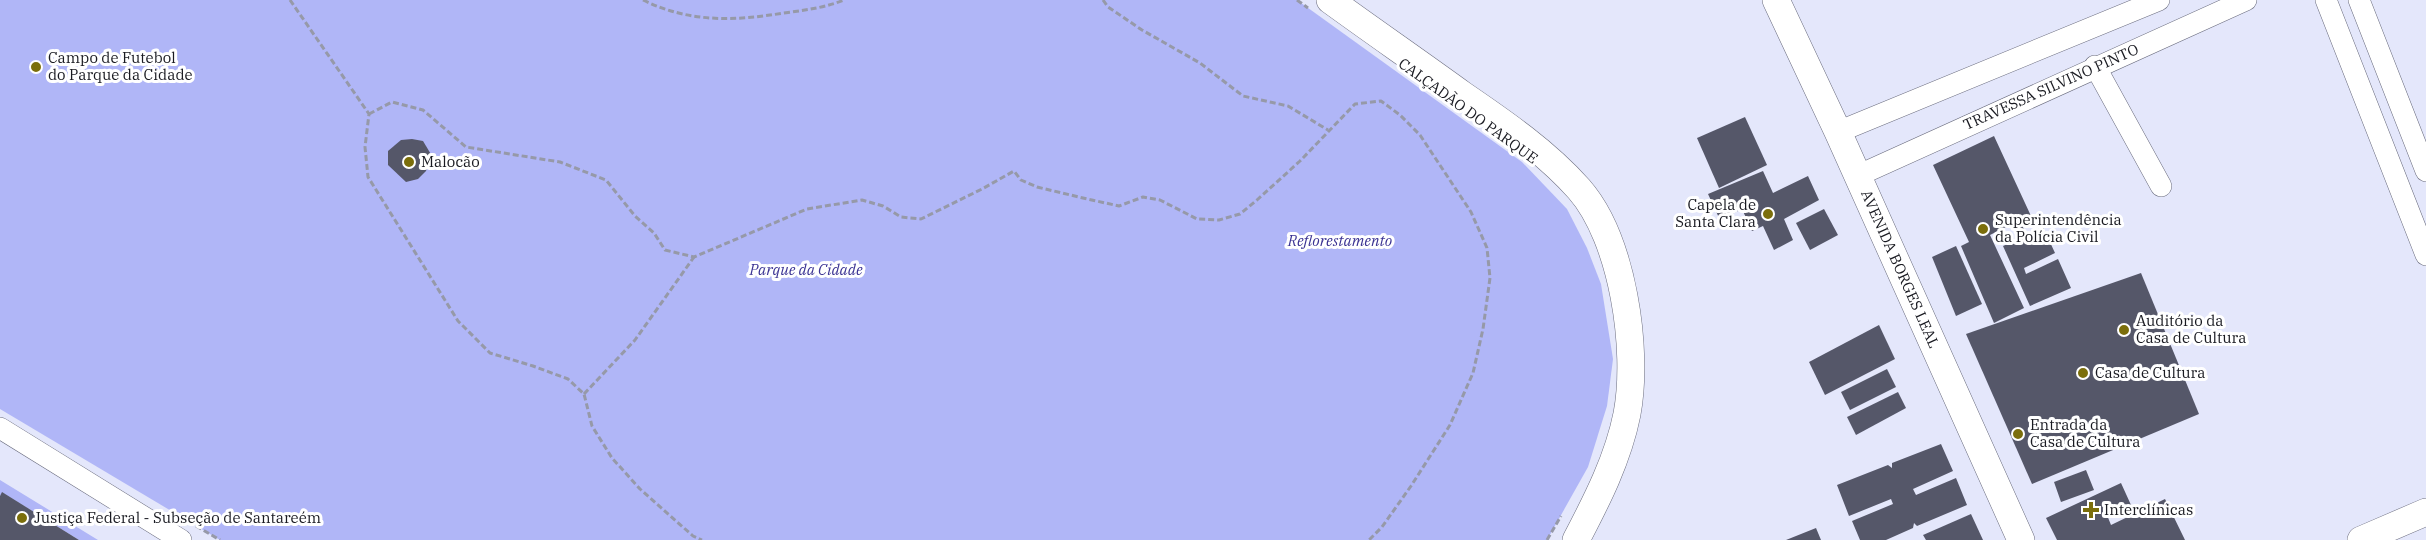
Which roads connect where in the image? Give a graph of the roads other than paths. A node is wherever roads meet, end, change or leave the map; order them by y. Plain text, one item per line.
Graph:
1 (1776, 0) edge
2 (2159, 0) edge
3 (2246, 0) edge
4 (2326, 0) edge
5 (2360, 0) edge
6 (1323, 7) edge
7 (2095, 66) junction
8 (1838, 132) junction
9 (2426, 171) edge
10 (1857, 176) junction
11 (2162, 186) dead end
12 (2426, 255) edge
13 (0, 428) edge
14 (2426, 512) edge
15 (181, 540) edge
16 (1576, 540) edge
17 (2021, 540) edge
18 (2361, 540) edge

1 - 8 main road, AVENIDA BORGES LEAL
2 - 8 street
3 - 7 street, TRAVESSA SILVINO PINTO
4 - 12 street
5 - 9 street
6 - 16 main road
7 - 10 street, TRAVESSA SILVINO PINTO
7 - 11 street
8 - 10 main road, AVENIDA BORGES LEAL
10 - 17 main road, AVENIDA BORGES LEAL
13 - 15 street
14 - 18 main road

